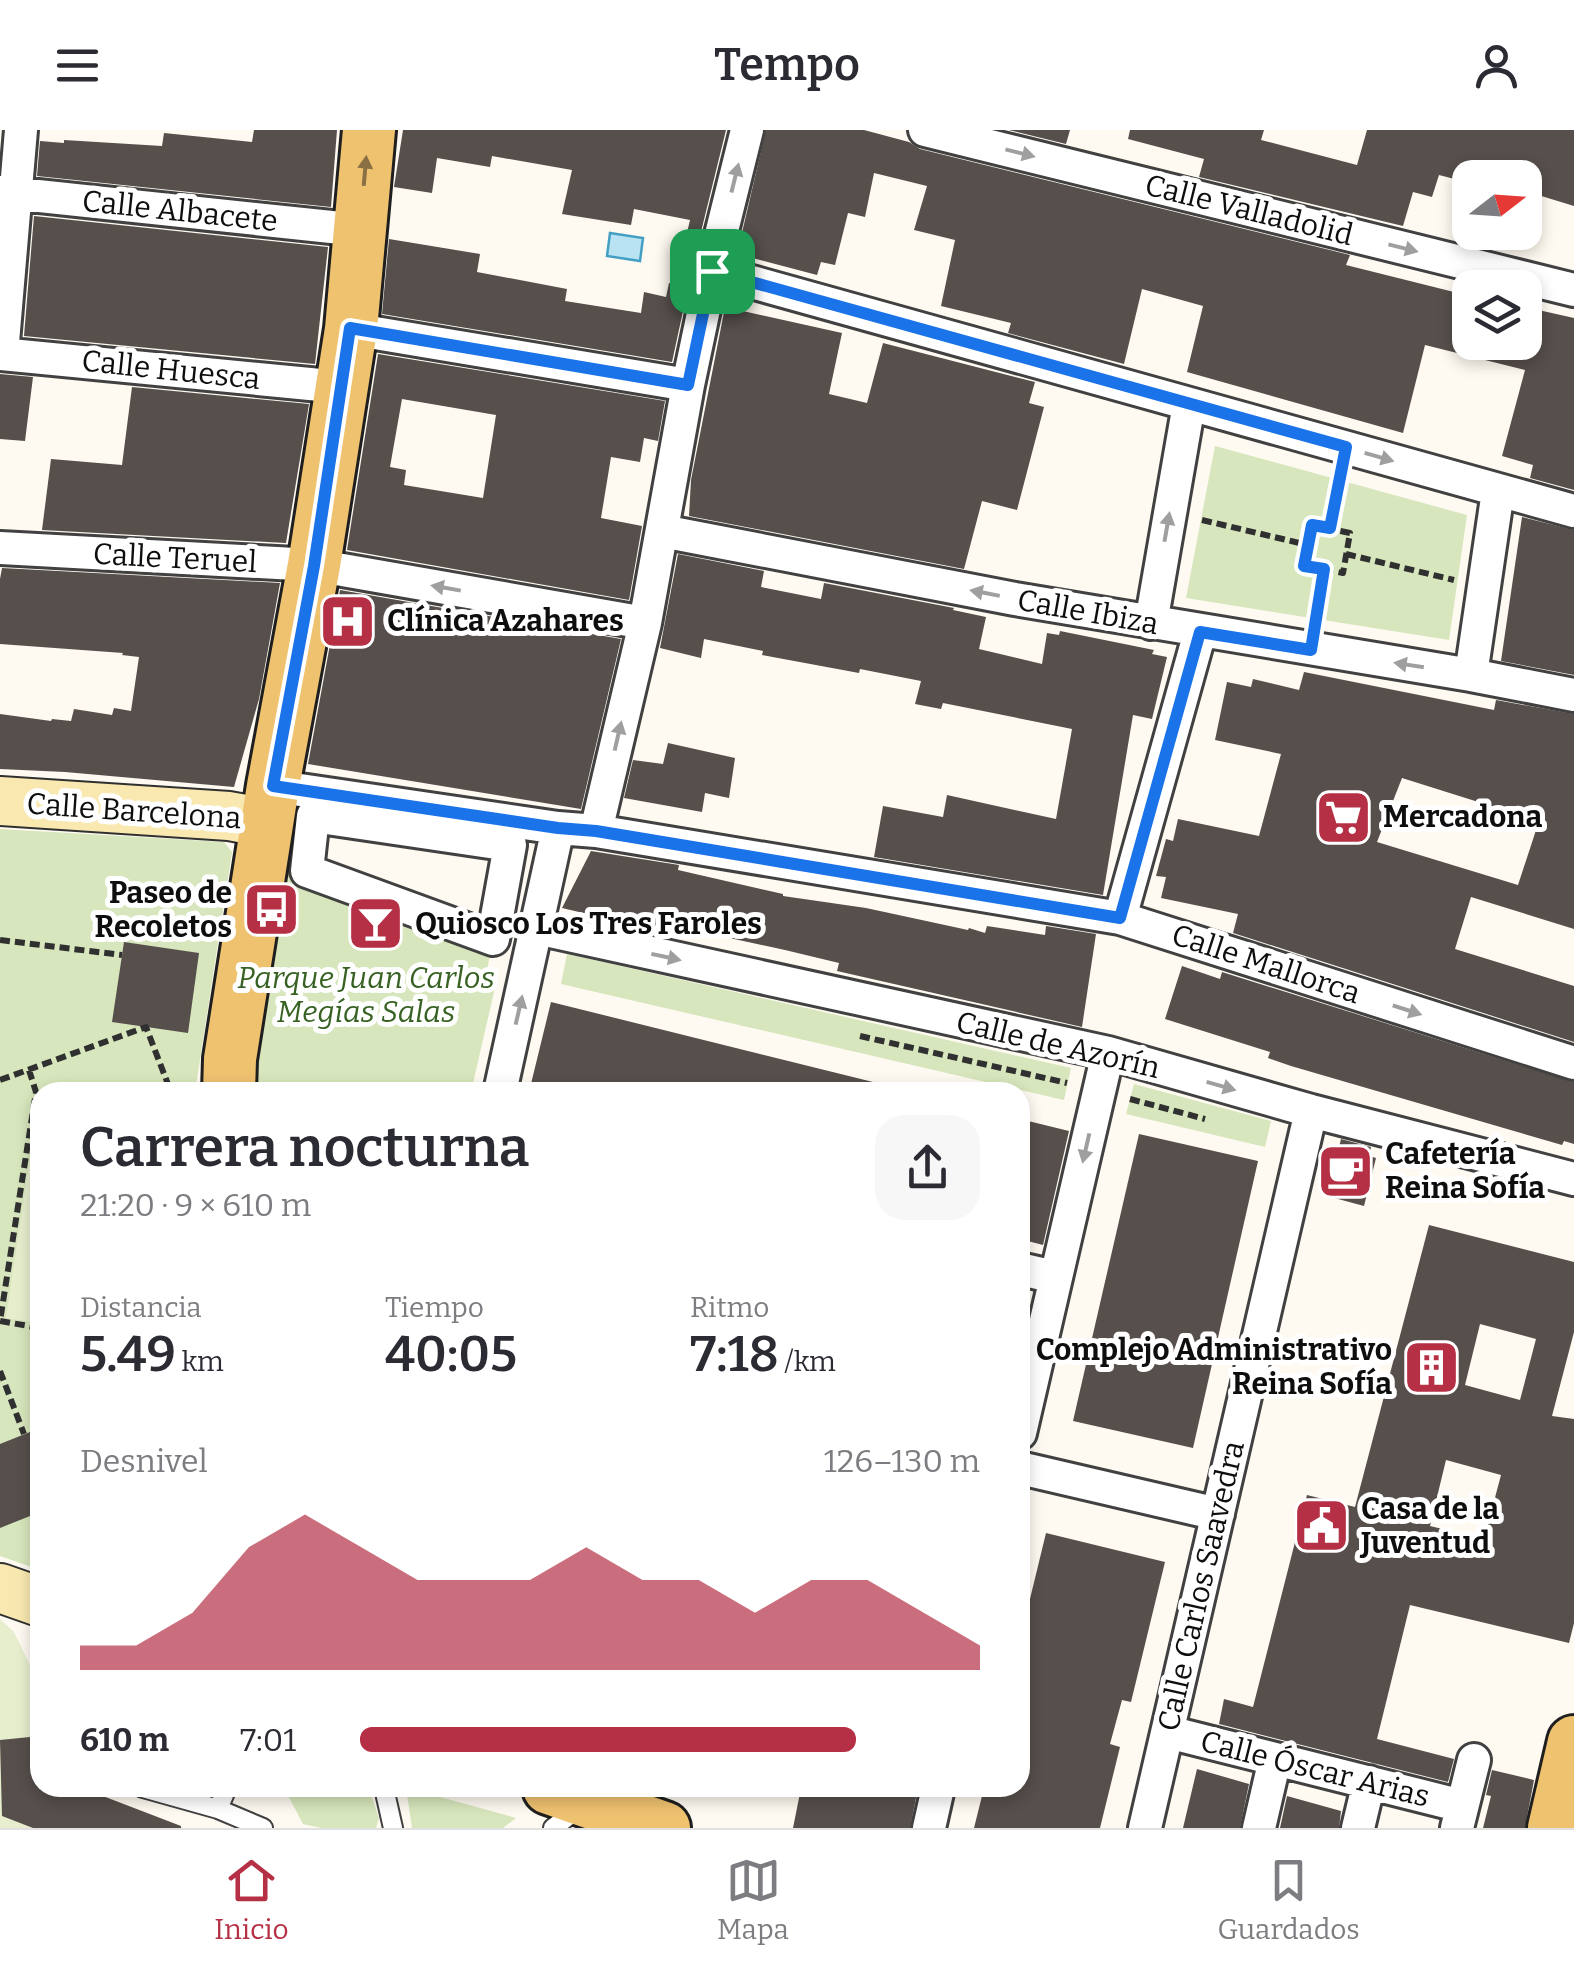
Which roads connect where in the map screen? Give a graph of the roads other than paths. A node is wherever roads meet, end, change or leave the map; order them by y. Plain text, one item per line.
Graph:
1 (21, 130) edge
2 (369, 130) edge
3 (747, 130) edge
4 (925, 130) edge
5 (8, 193) edge
6 (360, 230) junction
7 (712, 271) junction
8 (1574, 290) edge
9 (350, 328) junction
10 (1, 354) edge
11 (688, 385) junction
12 (341, 388) junction
13 (1188, 404) junction
14 (1498, 491) junction
15 (1574, 511) edge
16 (662, 530) junction
17 (0, 548) edge
18 (314, 566) junction
19 (645, 622) junction
20 (1151, 623) junction
21 (1200, 632) junction
22 (1471, 675) junction
23 (1574, 694) edge
24 (0, 801) edge
25 (270, 804) junction
26 (558, 828) junction
27 (596, 831) junction
28 (510, 846) joint
29 (1120, 918) junction
30 (537, 928) junction
31 (1108, 1053) junction
32 (1574, 1063) edge
33 (229, 1082) edge
34 (502, 1082) edge
35 (1310, 1111) junction
36 (1574, 1179) edge
37 (1030, 1271) edge
38 (1055, 1277) junction
39 (1030, 1388) edge
40 (1030, 1470) edge
41 (1218, 1514) junction
42 (0, 1588) edge
43 (30, 1598) edge
44 (1168, 1732) junction
45 (1574, 1742) edge
46 (1275, 1759) junction
47 (1474, 1760) dead end
48 (1369, 1782) junction
49 (174, 1797) edge
50 (223, 1797) edge
51 (386, 1797) edge
52 (936, 1797) edge
53 (563, 1805) edge
54 (218, 1810) junction
55 (1460, 1817) edge
56 (263, 1828) edge
57 (393, 1828) edge
58 (664, 1828) edge
59 (929, 1828) edge
60 (1145, 1828) edge
61 (1258, 1828) edge
62 (1358, 1828) edge
63 (1554, 1828) edge

1 - 5 street
6 -> 2 main road
7 -> 3 street
4 -> 8 street, Calle Valladolid
5 - 6 street, Calle Albacete
5 - 10 street
6 - 9 main road
7 - 11 street
7 - 13 street
9 - 11 street
9 - 12 main road
10 - 12 street, Calle Huesca
11 - 16 street
12 - 18 main road
13 -> 14 street
20 -> 13 street
14 - 15 street
14 - 22 street
16 - 19 street
20 -> 16 street, Calle Ibiza
17 - 18 street, Calle Teruel
19 -> 18 street, Calle Teruel
18 - 25 main road
27 -> 19 street
20 - 21 street, Calle Ibiza
22 -> 21 street, Calle Ibiza
21 - 29 street
22 - 23 street, Calle Ibiza
24 - 25 street, Calle Barcelona
25 - 26 street, Calle Mallorca
25 - 33 main road
26 - 27 street, Calle Mallorca
26 - 30 street
27 - 29 street, Calle Mallorca
28 - 28 street
29 -> 32 street, Calle Mallorca
30 -> 31 street, Calle de Azorín
34 -> 30 street
31 -> 35 street, Calle de Azorín
31 -> 38 street
35 - 36 street, Calle de Azorín
35 - 41 street, Calle Carlos Saavedra
37 - 38 street
38 - 39 street
40 - 41 street
41 - 44 street, Calle Carlos Saavedra
42 - 43 street
44 - 46 street, Calle Óscar Arias
44 - 60 street, Calle Carlos Saavedra
45 - 63 main road
46 - 48 street, Calle Óscar Arias
46 - 61 street
47 - 55 street
48 - 55 street, Calle Óscar Arias
48 - 62 street
49 - 54 lane
50 - 54 lane
51 - 57 lane
52 - 59 street
53 - 58 main road
54 - 56 lane

